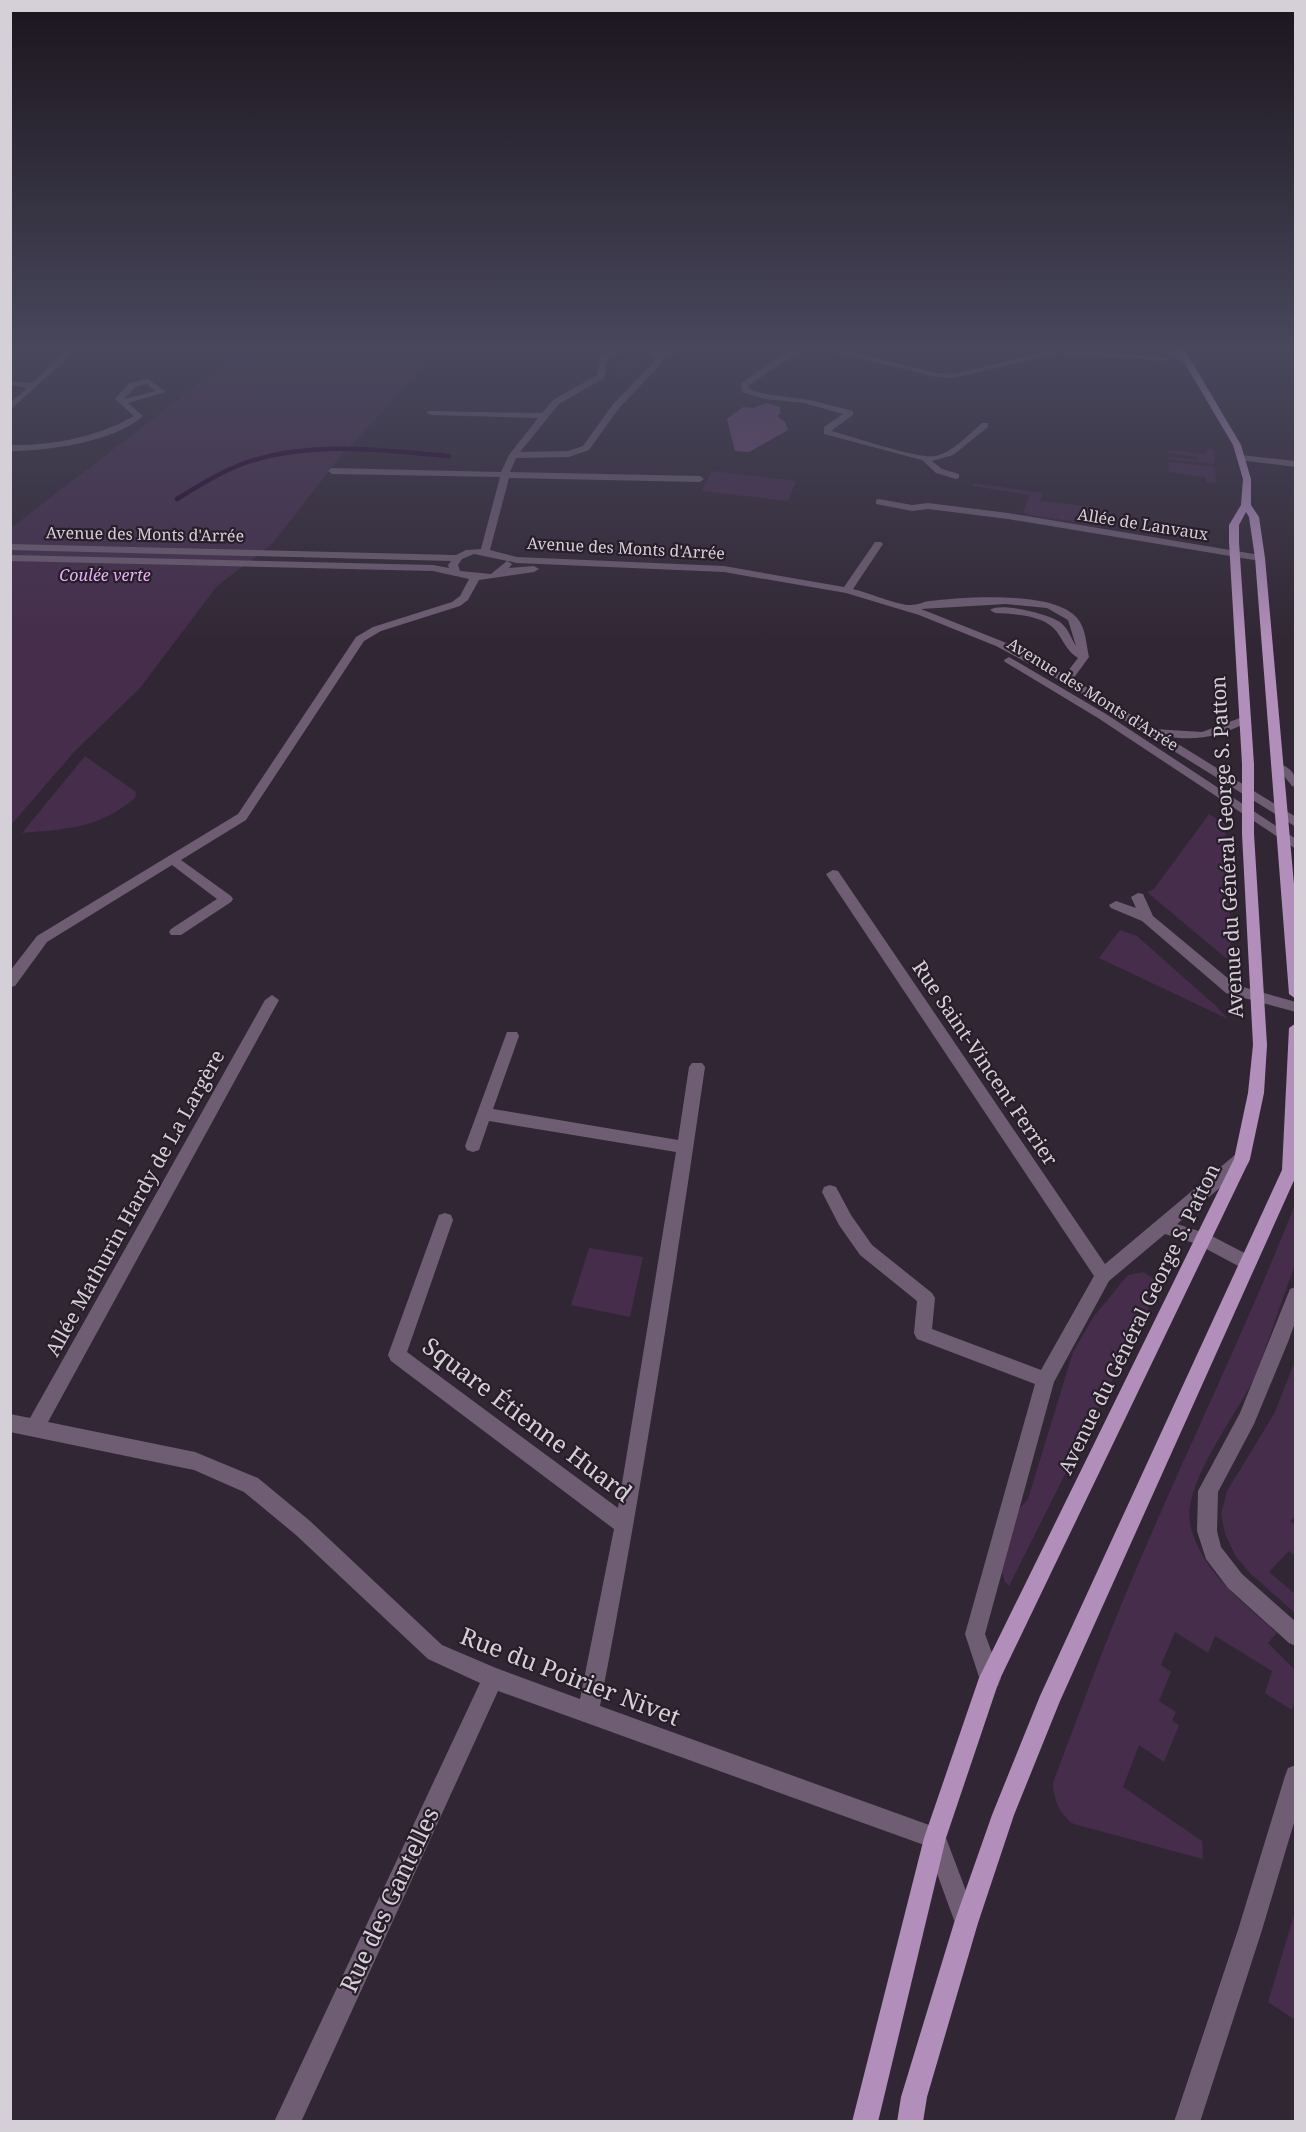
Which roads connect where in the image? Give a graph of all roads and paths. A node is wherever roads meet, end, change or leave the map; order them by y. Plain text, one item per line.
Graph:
1 (57, 444) edge
2 (522, 444) edge
3 (588, 444) edge
4 (873, 444) edge
5 (961, 444) edge
6 (1237, 444) edge
7 (10, 448) edge
8 (1279, 452) dead end
9 (513, 455) junction
10 (1241, 458) junction
11 (926, 459) junction
12 (1272, 461) junction
13 (1296, 464) edge
14 (332, 471) dead end
15 (506, 475) junction
16 (956, 476) dead end
17 (699, 479) dead end
18 (879, 502) dead end
19 (1246, 505) junction
20 (878, 544) dead end
21 (10, 547) edge
22 (484, 551) junction
23 (1234, 554) junction
24 (10, 558) edge
25 (458, 558) junction
26 (1260, 558) junction
27 (505, 559) junction
28 (455, 571) junction
29 (501, 572) junction
30 (475, 578) junction
31 (847, 591) junction
32 (950, 603) junction
33 (910, 609) junction
34 (1084, 657) junction
35 (1067, 680) junction
36 (1244, 720) junction
37 (1144, 728) junction
38 (1276, 767) junction
39 (1296, 783) edge
40 (1249, 792) junction
41 (1279, 812) junction
42 (1248, 815) junction
43 (1296, 823) edge
44 (1281, 836) junction
45 (1296, 845) edge
46 (172, 859) junction
47 (833, 874) dead end
48 (1138, 897) dead end
49 (1116, 905) dead end
50 (1147, 918) junction
51 (176, 932) dead end
52 (10, 982) edge
53 (1296, 994) edge
54 (1257, 997) junction
55 (272, 1000) dead end
56 (1296, 1007) edge
57 (1296, 1028) edge
58 (512, 1036) dead end
59 (697, 1067) dead end
60 (484, 1114) junction
61 (473, 1146) dead end
62 (685, 1147) junction
63 (1242, 1159) junction
64 (830, 1192) dead end
65 (445, 1220) dead end
66 (1162, 1226) junction
67 (1202, 1239) junction
68 (1248, 1263) junction
69 (1103, 1276) junction
70 (1296, 1294) edge
71 (1045, 1380) junction
72 (10, 1423) edge
73 (35, 1427) junction
74 (625, 1525) junction
75 (1296, 1636) edge
76 (493, 1678) junction
77 (990, 1678) junction
78 (588, 1713) junction
79 (1296, 1776) edge
80 (935, 1838) junction
81 (966, 1923) junction
82 (287, 2121) edge
83 (865, 2121) edge
84 (910, 2121) edge
85 (1187, 2121) edge

1 - 7 street
2 - 9 street
3 - 9 street
4 - 11 street
5 - 11 street
6 - 10 main road, Avenue du Général George S. Patton
8 - 12 street
9 - 15 street
10 - 12 street
10 - 19 main road, Avenue du Général George S. Patton
11 - 16 street
12 - 13 street
14 - 15 street
15 - 17 street
15 - 22 street
18 - 23 street, Allée de Lanvaux
19 - 23 main road, Avenue du Général George S. Patton
19 - 26 main road, Avenue du Général George S. Patton
20 - 31 street
21 - 25 street, Avenue des Monts d'Arrée
22 - 25 street, Avenue des Monts d'Arrée
22 - 27 street, Avenue des Monts d'Arrée
23 - 26 street, Allée de Lanvaux
23 - 36 main road, Avenue du Général George S. Patton
24 - 28 street, Avenue des Monts d'Arrée
25 - 28 street
26 - 38 main road, Avenue du Général George S. Patton
27 - 29 street
27 - 31 street, Avenue des Monts d'Arrée
28 - 30 street, Avenue des Monts d'Arrée
29 - 30 street, Avenue des Monts d'Arrée
29 - 42 street, Avenue des Monts d'Arrée
30 - 46 street
31 - 33 street, Avenue des Monts d'Arrée
32 - 33 street
32 - 34 street
32 - 34 street
33 - 35 street, Avenue des Monts d'Arrée
34 - 35 street
35 - 37 street, Avenue des Monts d'Arrée
36 - 37 street, Avenue des Monts d'Arrée
36 - 40 main road, Avenue du Général George S. Patton
37 - 40 street, Avenue des Monts d'Arrée
38 - 39 street
38 - 41 main road, Avenue du Général George S. Patton
40 - 41 street, Avenue des Monts d'Arrée
40 - 42 main road, Avenue du Général George S. Patton
41 - 43 street, Avenue des Monts d'Arrée
41 - 44 main road, Avenue du Général George S. Patton
42 - 44 street, Avenue des Monts d'Arrée
42 - 54 main road, Avenue du Général George S. Patton
44 - 45 street, Avenue des Monts d'Arrée
44 - 53 main road, Avenue du Général George S. Patton
46 - 51 street
46 - 52 street
47 - 69 street, Rue Saint-Vincent Ferrier
48 - 50 street
49 - 50 street
50 - 54 street
54 - 56 street
54 - 63 main road, Avenue du Général George S. Patton
55 - 73 street, Allée Mathurin Hardy de La Largère
57 - 68 main road
58 - 60 street
59 - 62 street, Square Étienne Huard
60 - 61 street
60 - 62 street
62 - 74 street, Square Étienne Huard
63 - 66 street
63 - 67 main road, Avenue du Général George S. Patton
64 - 71 street
65 - 74 street, Square Étienne Huard
66 - 67 street
66 - 69 street
67 - 68 street
67 - 77 main road, Avenue du Général George S. Patton
68 - 81 main road
69 - 71 street
70 - 75 street
71 - 77 street
72 - 73 street, Rue du Poirier Nivet
73 - 76 street, Rue du Poirier Nivet
74 - 78 street, Square Étienne Huard
76 - 78 street, Rue du Poirier Nivet
76 - 82 street, Rue des Gantelles
77 - 80 main road, Avenue du Général George S. Patton
78 - 80 street, Rue du Poirier Nivet
79 - 85 street
80 - 81 street
80 - 83 main road, Avenue du Général George S. Patton
81 - 84 main road

